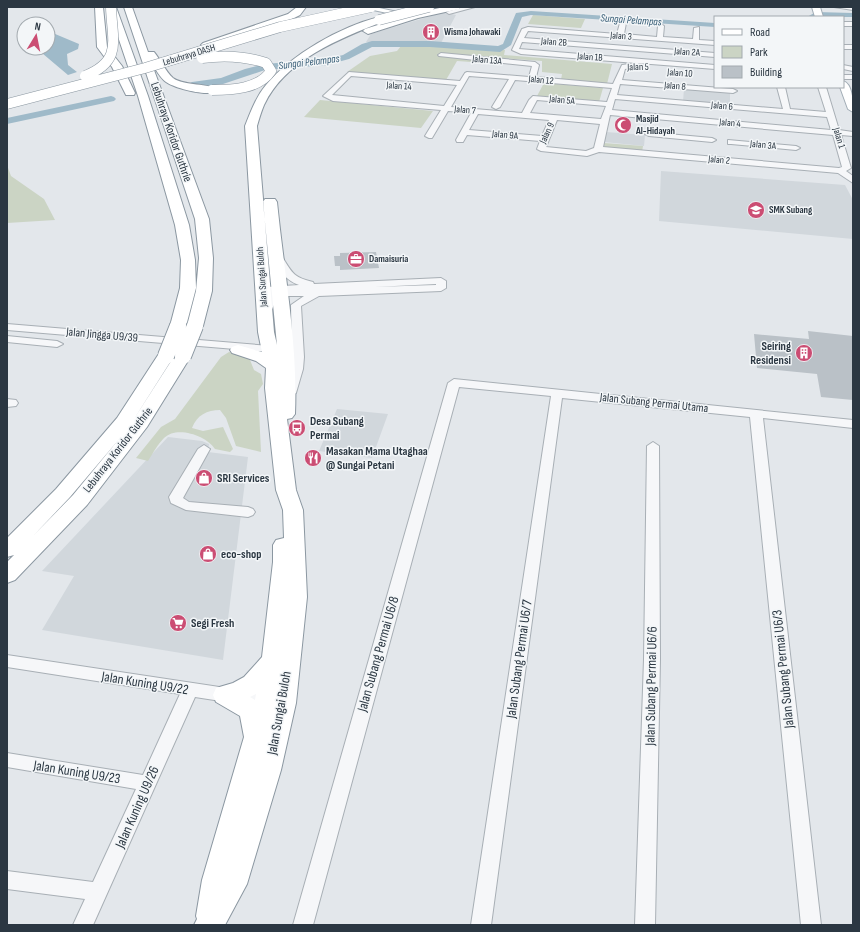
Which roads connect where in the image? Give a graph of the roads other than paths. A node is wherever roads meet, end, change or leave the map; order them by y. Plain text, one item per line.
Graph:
1 (99, 7) edge
2 (112, 7) edge
3 (128, 7) edge
4 (134, 7) edge
5 (302, 7) edge
6 (353, 7) edge
7 (371, 7) edge
8 (412, 7) edge
9 (429, 7) edge
10 (472, 7) edge
11 (837, 7) edge
12 (853, 8) edge
13 (449, 10) edge
14 (416, 16) junction
15 (623, 23) dead end
16 (661, 26) dead end
17 (696, 28) dead end
18 (620, 36) junction
19 (660, 39) junction
20 (520, 40) junction
21 (696, 42) junction
22 (714, 43) edge
23 (206, 45) junction
24 (322, 45) junction
25 (313, 50) junction
26 (151, 54) junction
27 (714, 54) edge
28 (441, 55) dead end
29 (474, 58) junction
30 (664, 59) junction
31 (714, 67) edge
32 (145, 68) junction
33 (622, 68) junction
34 (646, 70) dead end
35 (714, 71) edge
36 (467, 74) junction
37 (853, 77) edge
38 (513, 78) junction
39 (532, 79) junction
40 (340, 82) junction
41 (356, 83) dead end
42 (462, 83) junction
43 (846, 83) edge
44 (616, 84) junction
45 (781, 88) edge
46 (822, 88) edge
47 (733, 89) edge
48 (146, 93) junction
49 (262, 97) junction
50 (851, 98) edge
51 (7, 99) edge
52 (734, 102) dead end
53 (7, 104) edge
54 (609, 104) junction
55 (496, 107) dead end
56 (446, 109) junction
57 (853, 109) edge
58 (476, 111) junction
59 (787, 111) junction
60 (525, 115) junction
61 (832, 115) junction
62 (554, 118) junction
63 (604, 122) junction
64 (465, 132) junction
65 (837, 132) junction
66 (853, 134) edge
67 (649, 135) junction
68 (429, 136) dead end
69 (544, 139) junction
70 (460, 140) dead end
71 (712, 140) dead end
72 (731, 142) dead end
73 (540, 147) joint
74 (796, 148) junction
75 (598, 149) junction
76 (840, 171) junction
77 (853, 180) edge
78 (274, 246) junction
79 (261, 277) junction
80 (441, 284) dead end
81 (329, 289) junction
82 (279, 291) junction
83 (265, 324) junction
84 (7, 327) edge
85 (7, 339) edge
86 (56, 344) dead end
87 (237, 348) junction
88 (275, 351) junction
89 (182, 352) junction
90 (455, 383) joint
91 (557, 393) junction
92 (286, 407) junction
93 (756, 414) junction
94 (853, 424) edge
95 (653, 446) dead end
96 (204, 449) dead end
97 (283, 458) junction
98 (286, 490) junction
99 (248, 512) dead end
100 (7, 550) edge
101 (7, 575) edge
102 (273, 659) junction
103 (7, 661) edge
104 (190, 690) junction
105 (226, 695) junction
106 (275, 702) junction
107 (256, 742) junction
108 (7, 760) edge
109 (147, 783) junction
110 (7, 880) edge
111 (98, 892) junction
112 (84, 925) edge
113 (209, 925) edge
114 (303, 925) edge
115 (482, 925) edge
116 (645, 925) edge
117 (811, 925) edge

1 - 48 highway
2 - 48 highway, Lebuhraya Koridor Guthrie
2 - 51 highway, bridge
3 - 48 highway, Lebuhraya Koridor Guthrie
4 - 26 highway
5 - 23 highway
6 - 23 highway, Lebuhraya DASH, bridge
7 - 14 main road
7 - 25 highway
7 - 32 highway, Lebuhraya DASH, bridge
8 - 13 highway
9 - 24 highway, Jalan Sungai Buloh, bridge
10 - 13 street
11 - 12 street
13 - 14 highway
14 - 24 highway
15 - 18 street
16 - 19 street
17 - 21 street
18 - 19 street, Jalan 3
18 - 20 street, Jalan 3
19 - 21 street, Jalan 3
20 - 30 street, Jalan 2B
20 - 30 street, Jalan 1B
21 - 22 street, Jalan 3
23 - 51 highway, Lebuhraya DASH
24 - 25 highway, Jalan Sungai Buloh
25 - 49 highway, Jalan Sungai Buloh
26 - 32 highway, bridge
26 - 48 highway
27 - 30 street, Jalan 2A
28 - 29 street, Jalan 13A
29 - 36 street
29 - 39 street, Jalan 13A
30 - 31 street
30 - 33 street, Jalan 5
30 - 35 street, Jalan 5
32 - 53 highway, Lebuhraya DASH, bridge
33 - 34 street
33 - 44 street, Jalan 5
36 - 38 street, Jalan 12
36 - 42 street
37 - 43 street
38 - 39 street, Jalan 12
38 - 55 street
39 - 44 street, Jalan 12
40 - 41 street
40 - 42 street
40 - 56 street, Jalan 7
42 - 56 street
43 - 50 main road
44 - 47 street, Jalan 8
44 - 54 street, Jalan 5
45 - 59 street
46 - 61 street, Jalan 1
47 - 52 street
48 - 89 highway, Lebuhraya Koridor Guthrie, bridge
48 - 89 highway, Lebuhraya Koridor Guthrie, bridge
49 - 78 highway, Jalan Sungai Buloh
49 - 79 highway, Jalan Sungai Buloh
50 - 57 main road
54 - 59 street, Jalan 6
54 - 60 street, Jalan 5A
54 - 63 street, Jalan 5
54 - 67 street, Jalan 4
56 - 58 street, Jalan 7
56 - 68 street
58 - 60 street, Jalan 7
58 - 64 street
59 - 61 street, Jalan 6
60 - 62 street, Jalan 7
61 - 65 street, Jalan 1
62 - 63 street, Jalan 7
62 - 69 street, Jalan 9
63 - 75 street, Jalan 5
64 - 69 street, Jalan 9A
64 - 70 street
65 - 66 street, Jalan 4
65 - 74 street, Jalan 4
65 - 76 street, Jalan 1
67 - 71 street
67 - 74 street, Jalan 2
67 - 74 street, Jalan 4
67 - 75 street, Jalan 2
69 - 73 street, Jalan 9
72 - 74 street, Jalan 3A
73 - 75 street, Jalan 2
74 - 76 street, Jalan 2
76 - 77 street
78 - 81 street
78 - 82 highway, Jalan Sungai Buloh
79 - 82 street
79 - 83 highway, Jalan Sungai Buloh
80 - 81 street
81 - 82 street
81 - 92 street
82 - 83 street
82 - 88 highway, Jalan Sungai Buloh
83 - 87 highway
83 - 88 highway, Jalan Sungai Buloh
84 - 89 street, Jalan Jingga U9/39
85 - 86 street
87 - 88 highway
87 - 89 street, Jalan Jingga U9/39
88 - 92 highway, Jalan Sungai Buloh
88 - 97 highway, Jalan Sungai Buloh
89 - 100 highway, Lebuhraya Koridor Guthrie
89 - 101 highway, Lebuhraya Koridor Guthrie
90 - 91 street, Jalan Subang Permai Utama
90 - 114 street, Jalan Subang Permai U6/8
91 - 93 street, Jalan Subang Permai Utama
91 - 115 street, Jalan Subang Permai U6/7
92 - 97 highway, Jalan Sungai Buloh
93 - 94 street, Jalan Subang Permai Utama
93 - 117 street, Jalan Subang Permai U6/3
95 - 116 street, Jalan Subang Permai U6/6
96 - 99 street
97 - 98 highway, Jalan Sungai Buloh
98 - 102 highway, Jalan Sungai Buloh
98 - 106 highway, Jalan Sungai Buloh
102 - 105 highway
102 - 106 highway, Jalan Sungai Buloh
103 - 104 street, Jalan Kuning U9/22
104 - 105 street, Jalan Kuning U9/22
104 - 109 street, Jalan Kuning U9/26
105 - 106 street, Jalan Kuning U9/22
105 - 107 highway
106 - 107 highway, Jalan Sungai Buloh
106 - 113 highway, Jalan Sungai Buloh
107 - 113 highway, Jalan Sungai Buloh
108 - 109 street, Jalan Kuning U9/23
109 - 111 street, Jalan Kuning U9/26
110 - 111 street
111 - 112 street, Jalan Kuning U9/26

